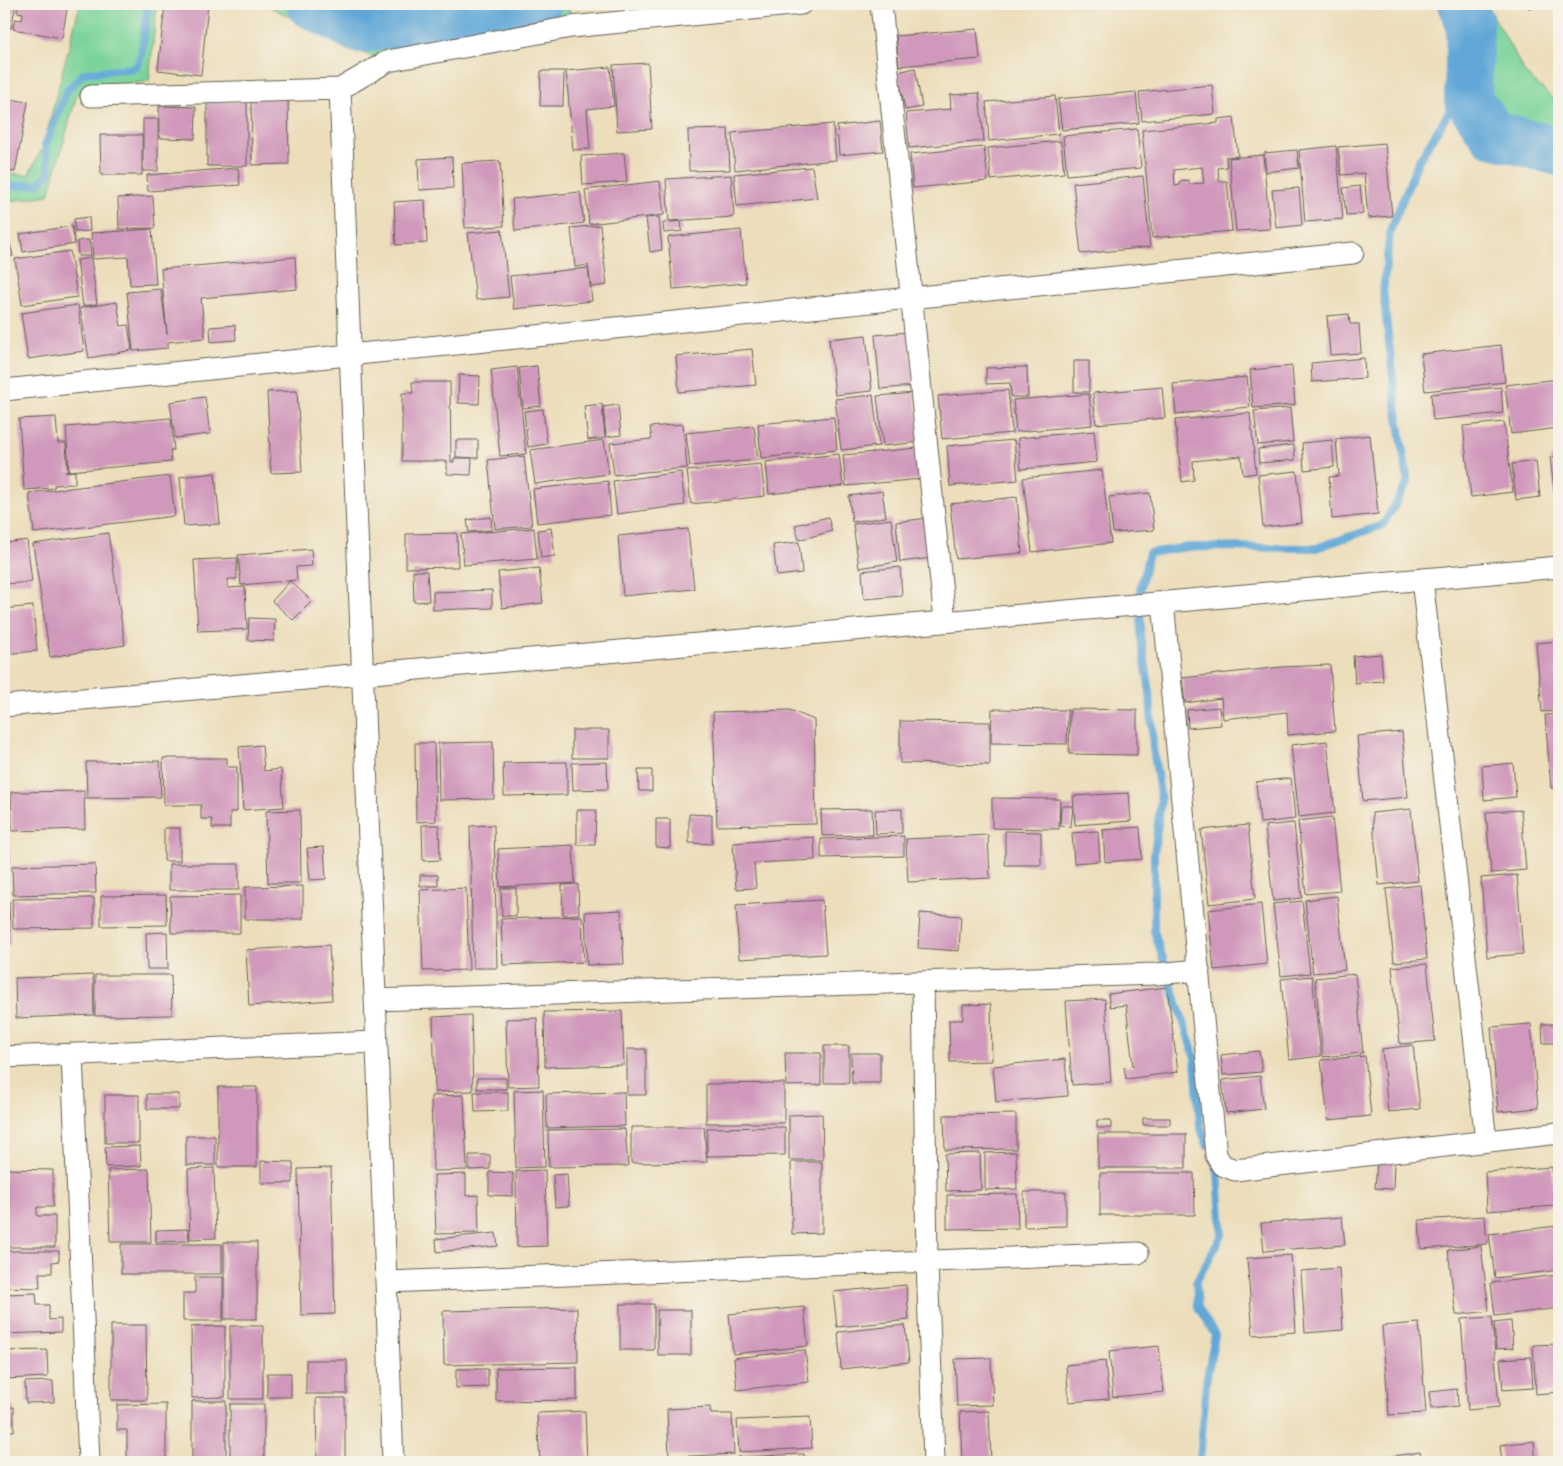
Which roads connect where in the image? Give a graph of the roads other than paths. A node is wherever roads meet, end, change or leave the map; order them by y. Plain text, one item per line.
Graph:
1 (802, 4) edge
2 (881, 4) edge
3 (340, 90) junction
4 (91, 96) dead end
5 (1353, 253) dead end
6 (912, 298) junction
7 (351, 354) junction
8 (4, 390) edge
9 (1559, 567) edge
10 (1422, 580) junction
11 (1163, 602) junction
12 (945, 621) junction
13 (363, 674) junction
14 (4, 706) edge
15 (1193, 971) junction
16 (924, 982) junction
17 (375, 1000) junction
18 (377, 1042) junction
19 (72, 1054) junction
20 (4, 1056) edge
21 (1559, 1133) edge
22 (1486, 1141) junction
23 (1138, 1253) dead end
24 (927, 1260) junction
25 (386, 1282) junction
26 (89, 1462) edge
27 (393, 1462) edge
28 (934, 1462) edge

1 - 3 street
2 - 6 street
3 - 4 street
3 - 7 street
5 - 6 street
6 - 7 street
6 - 12 street
7 - 8 street
7 - 13 street
9 - 10 street
10 - 11 street
10 - 22 street
11 - 12 street
11 - 15 street
12 - 13 street
13 - 14 street
13 - 17 street
15 - 16 street
15 - 22 street
16 - 17 street
16 - 24 street
17 - 18 street
18 - 19 street
18 - 25 street
19 - 20 street
19 - 26 street
21 - 22 street
23 - 24 street
24 - 25 street
24 - 28 street
25 - 27 street

